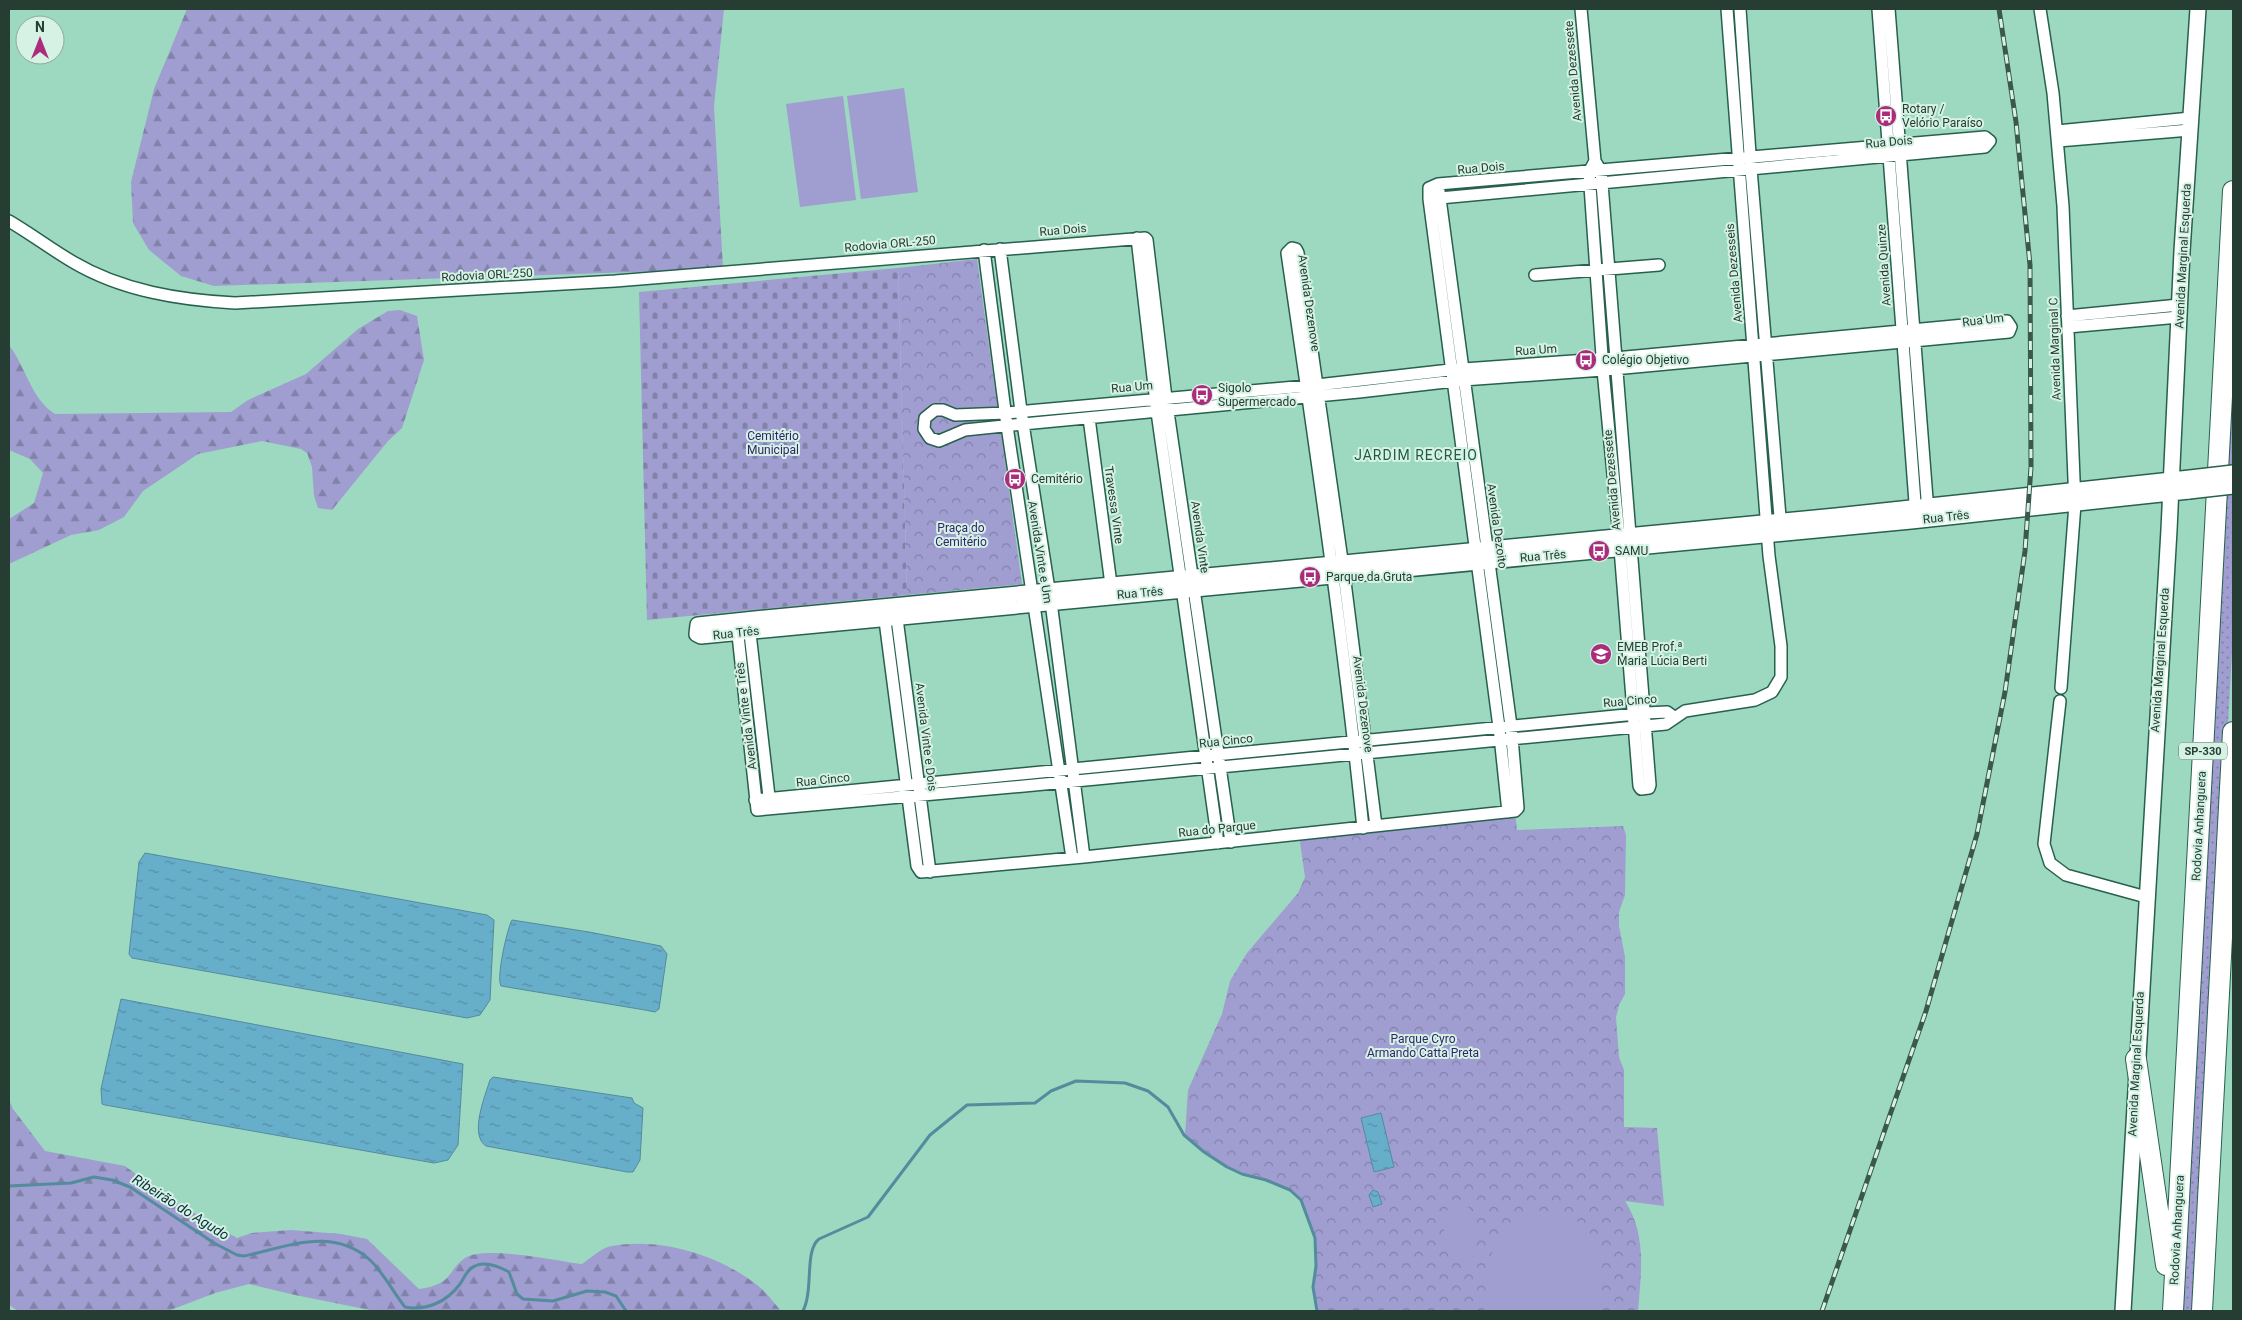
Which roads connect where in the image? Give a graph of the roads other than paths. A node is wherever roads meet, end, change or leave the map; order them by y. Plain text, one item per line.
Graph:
1 (1581, 9) edge
2 (1727, 9) edge
3 (1740, 9) edge
4 (1878, 9) edge
5 (1889, 9) edge
6 (2040, 9) edge
7 (2198, 9) edge
8 (2191, 124) junction
9 (2057, 136) junction
10 (1895, 150) junction
11 (1745, 164) junction
12 (1595, 168) junction
13 (1602, 183) junction
14 (1438, 184) joint
15 (1590, 184) junction
16 (2233, 191) edge
17 (1432, 196) junction
18 (9, 221) edge
19 (1140, 237) joint
20 (1000, 249) junction
21 (984, 250) junction
22 (1660, 265) dead end
23 (1609, 269) junction
24 (1597, 270) junction
25 (1535, 275) dead end
26 (2179, 311) junction
27 (2067, 321) junction
28 (1908, 336) junction
29 (1760, 350) junction
30 (1616, 363) junction
31 (1603, 364) junction
32 (1457, 375) junction
33 (1312, 390) junction
34 (1161, 399) junction
35 (1021, 411) junction
36 (1162, 411) junction
37 (1006, 413) junction
38 (1088, 418) junction
39 (1023, 424) junction
40 (1007, 426) junction
41 (2233, 473) edge
42 (2189, 484) junction
43 (2233, 486) edge
44 (2171, 487) junction
45 (2074, 498) junction
46 (1922, 514) junction
47 (1775, 528) junction
48 (1625, 542) junction
49 (1481, 555) junction
50 (1337, 568) junction
51 (1186, 583) junction
52 (1112, 590) junction
53 (1050, 596) junction
54 (1033, 597) junction
55 (890, 611) junction
56 (743, 626) junction
57 (1358, 684) junction
58 (1346, 685) junction
59 (2061, 688) dead end
60 (2060, 702) dead end
61 (1646, 719) junction
62 (1634, 721) junction
63 (2233, 732) edge
64 (1506, 733) junction
65 (1366, 740) junction
66 (1354, 742) junction
67 (1367, 752) junction
68 (1355, 754) junction
69 (1220, 755) junction
70 (1205, 756) junction
71 (1221, 767) junction
72 (1207, 769) junction
73 (1067, 776) junction
74 (913, 791) junction
75 (756, 805) joint
76 (770, 805) junction
77 (1512, 812) joint
78 (1376, 826) junction
79 (1362, 828) junction
80 (1231, 842) junction
81 (1218, 843) junction
82 (1084, 857) junction
83 (1072, 858) junction
84 (926, 872) joint
85 (2146, 896) junction
86 (2136, 1059) junction
87 (2123, 1311) edge
88 (2172, 1311) edge
89 (2202, 1311) edge

1 - 12 street, Avenida Dezessete
2 - 11 street, Avenida Dezesseis
3 - 11 street, Avenida Dezesseis
4 - 10 street, Avenida Quinze
5 - 10 street, Avenida Quinze
6 - 9 street, Avenida Marginal C
7 - 8 main road, Avenida Marginal Esquerda
8 - 9 street
8 - 26 main road, Avenida Marginal Esquerda
9 - 27 street, Avenida Marginal C
10 - 10 street, Rua Dois
10 - 11 street, Rua Dois
10 - 28 street, Avenida Quinze
11 - 12 street, Rua Dois
11 - 13 street, Rua Dois
11 - 29 street, Avenida Dezesseis
12 - 13 street, Avenida Dezessete
12 - 14 street, Rua Dois
12 - 15 street, Avenida Dezessete
13 - 15 street, Rua Dois
13 - 23 street, Avenida Dezessete
14 - 17 street, Avenida Dezoito
15 - 17 street, Rua Dois
15 - 24 street, Avenida Dezessete
16 - 88 highway, Rodovia Anhanguera / SP-330
17 - 32 street, Avenida Dezoito
18 - 21 street, Rodovia ORL-250
19 - 20 street, Rua Dois
19 - 34 street, Avenida Vinte
20 - 21 street, Rua Dois
20 - 35 street, Avenida Vinte e Um
21 - 37 street, Avenida Vinte e Um
22 - 23 street
23 - 24 street
23 - 30 street, Avenida Dezessete
24 - 25 street
24 - 31 street, Avenida Dezessete
26 - 27 street
26 - 44 main road, Avenida Marginal Esquerda
27 - 45 street, Avenida Marginal C
28 - 28 street, Rua Um
28 - 29 street, Rua Um
28 - 46 street, Avenida Quinze
29 - 30 street, Rua Um
29 - 47 street, Avenida Dezesseis
30 - 31 street, Rua Um
30 - 48 street, Avenida Dezessete
31 - 32 street, Rua Um
31 - 48 street, Avenida Dezessete
32 - 33 street, Rua Um
32 - 49 street, Avenida Dezoito
33 - 33 street, Avenida Dezenove
33 - 34 street, Rua Um
33 - 36 street, Rua Um
33 - 50 street, Avenida Dezenove
34 - 35 street, Rua Um
34 - 36 street, Avenida Vinte
35 - 37 street, Rua Um
35 - 39 street, Avenida Vinte e Um
36 - 38 street, Rua Um
36 - 51 street, Avenida Vinte
37 - 40 street, Avenida Vinte e Um
37 - 40 street, Rua Um
38 - 39 street, Rua Um
38 - 52 street, Travessa Vinte
39 - 40 street, Rua Um
39 - 53 street, Avenida Vinte e Um
40 - 54 street, Avenida Vinte e Um
41 - 42 main road, Rua Três, bridge
42 - 43 main road, Rua Três, bridge
42 - 44 main road, Rua Três
44 - 45 main road, Rua Três
44 - 85 main road, Avenida Marginal Esquerda
45 - 46 main road, Rua Três
45 - 59 street, Avenida Marginal C
46 - 47 main road, Rua Três
47 - 48 main road, Rua Três
47 - 61 street, Rua Cinco
48 - 49 main road, Rua Três
48 - 61 street, Avenida Dezessete
48 - 62 street, Avenida Dezessete
49 - 50 main road, Rua Três
49 - 64 street, Avenida Dezoito
50 - 51 main road, Rua Três
50 - 57 street, Avenida Dezenove
50 - 58 street, Avenida Dezenove
51 - 52 main road, Rua Três
51 - 69 street, Avenida Vinte
51 - 70 street, Avenida Vinte
52 - 53 main road, Rua Três
53 - 54 main road, Rua Três
53 - 73 street, Avenida Vinte e Um
54 - 55 main road, Rua Três
54 - 73 street, Avenida Vinte e Um
55 - 56 main road, Rua Três
55 - 74 street, Avenida Vinte e Dois
56 - 75 street, Avenida Vinte e Três
56 - 76 street, Avenida Vinte e Três
57 - 58 street
57 - 65 street, Avenida Dezenove
58 - 66 street, Avenida Dezenove
60 - 85 street
61 - 62 street, Rua Cinco
61 - 62 street, Avenida Dezessete
62 - 64 street, Rua Cinco
63 - 89 highway, SP-330
64 - 65 street, Rua Cinco
64 - 67 street, Rua Cinco
64 - 77 street, Avenida Dezoito
65 - 66 street, Rua Cinco
65 - 67 street, Avenida Dezenove
66 - 68 street, Avenida Dezenove
66 - 69 street, Rua Cinco
67 - 68 street, Rua Cinco
67 - 78 street, Avenida Dezenove
68 - 71 street, Rua Cinco
68 - 79 street, Avenida Dezenove
69 - 70 street, Rua Cinco
69 - 71 street, Avenida Vinte
70 - 72 street, Avenida Vinte
70 - 73 street, Rua Cinco
71 - 72 street, Rua Cinco
71 - 80 street, Avenida Vinte
72 - 73 street, Rua Cinco
72 - 81 street, Avenida Vinte
73 - 74 street, Rua Cinco
73 - 82 street, Avenida Vinte e Um
73 - 83 street, Avenida Vinte e Um
74 - 76 street, Rua Cinco
74 - 84 street, Avenida Vinte e Dois
75 - 76 street, Rua Cinco
77 - 78 street, Rua do Parque
78 - 79 street, Rua do Parque
79 - 80 street, Rua do Parque
80 - 81 street, Rua do Parque
81 - 82 street, Rua do Parque
82 - 83 street, Rua do Parque
83 - 84 street, Rua do Parque
85 - 86 main road, Avenida Marginal Esquerda
86 - 87 main road, Avenida Marginal Esquerda
86 - 88 highway

